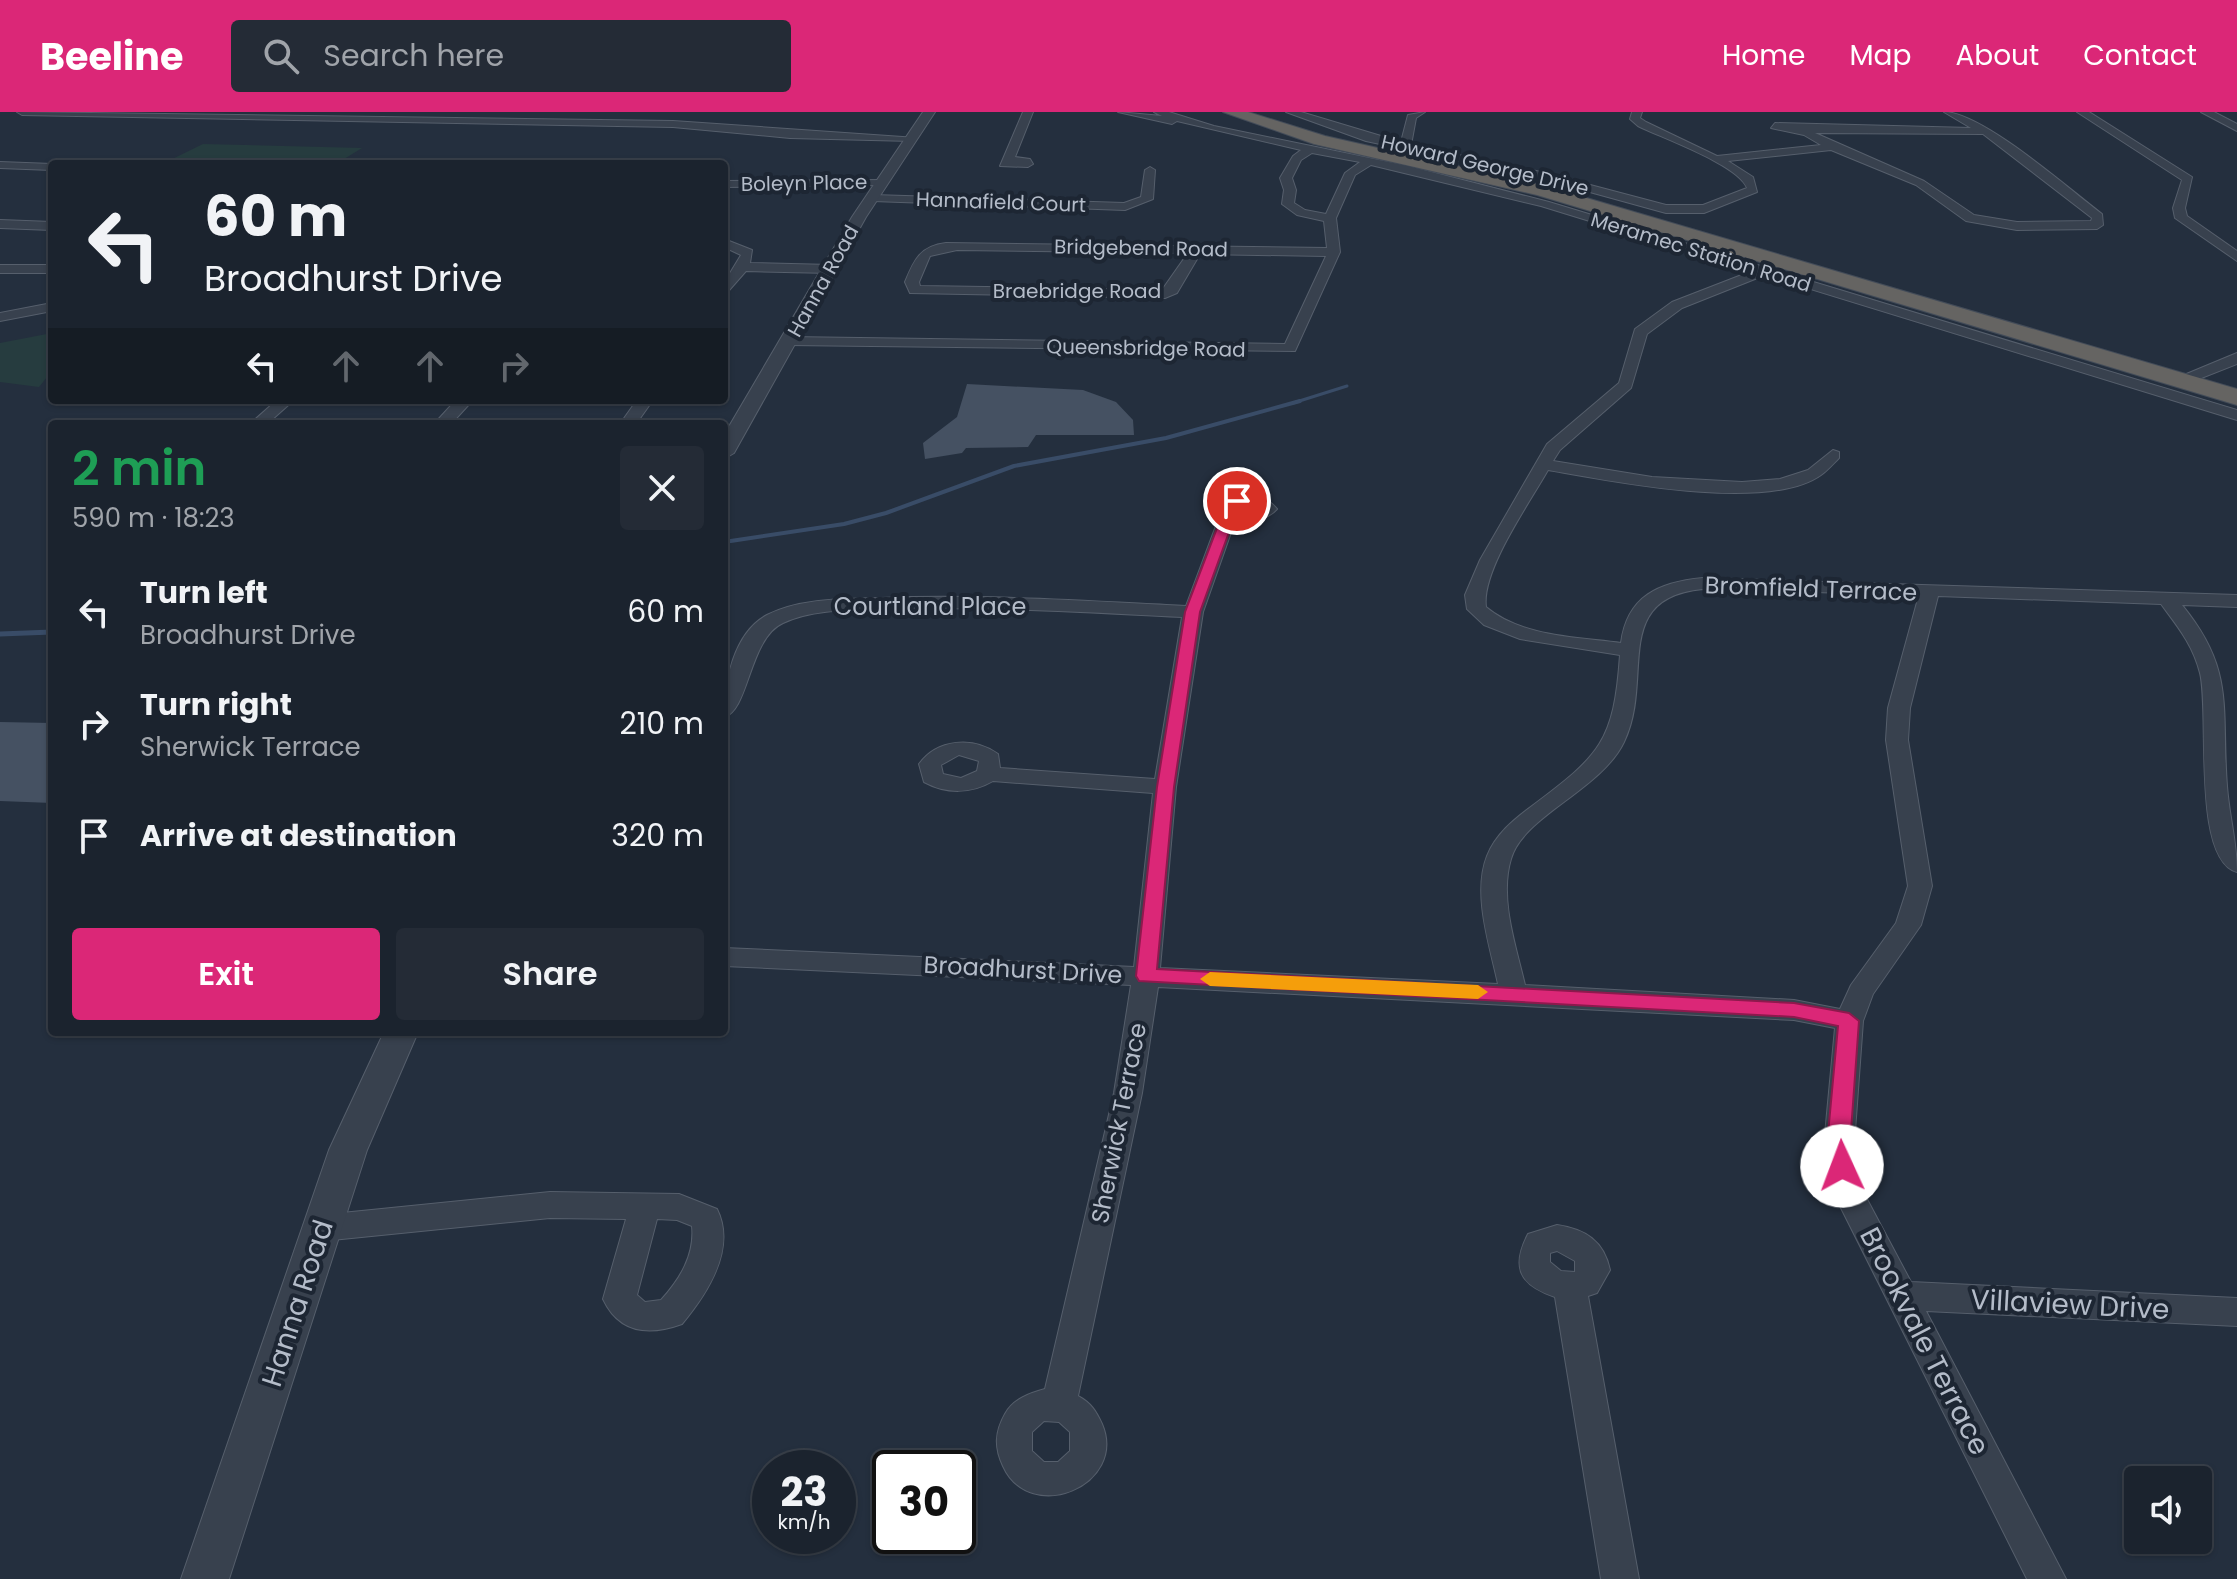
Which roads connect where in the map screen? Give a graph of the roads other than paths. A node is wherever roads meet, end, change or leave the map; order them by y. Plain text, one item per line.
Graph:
1 (22, 112) edge
2 (929, 112) edge
3 (1028, 112) edge
4 (1123, 112) edge
5 (1159, 112) edge
6 (1231, 112) edge
7 (1251, 112) edge
8 (1291, 112) edge
9 (1420, 112) edge
10 (1637, 112) edge
11 (1949, 112) edge
12 (2082, 112) edge
13 (2206, 112) edge
14 (1197, 125) junction
15 (2237, 128) edge
16 (1985, 131) junction
17 (912, 138) junction
18 (1406, 146) junction
19 (1832, 147) junction
20 (1310, 149) junction
21 (1716, 159) junction
22 (1008, 161) dead end
23 (1370, 161) junction
24 (0, 165) edge
25 (48, 167) edge
26 (1150, 170) dead end
27 (883, 182) junction
28 (728, 184) edge
29 (873, 198) junction
30 (1330, 218) junction
31 (0, 224) edge
32 (48, 226) edge
33 (728, 243) edge
34 (728, 244) edge
35 (741, 248) junction
36 (1197, 249) junction
37 (1334, 252) junction
38 (2237, 257) edge
39 (742, 267) junction
40 (0, 269) edge
41 (48, 269) edge
42 (831, 269) junction
43 (1765, 271) junction
44 (728, 286) edge
45 (913, 286) joint
46 (48, 308) edge
47 (0, 317) edge
48 (789, 341) junction
49 (2117, 352) junction
50 (2231, 361) edge
51 (2188, 377) junction
52 (2237, 387) edge
53 (2237, 397) edge
54 (281, 404) edge
55 (461, 404) edge
56 (2237, 415) edge
57 (263, 420) edge
58 (446, 420) edge
59 (728, 446) edge
60 (1833, 455) dead end
61 (1544, 464) junction
62 (1235, 513) dead end
63 (1929, 592) junction
64 (2168, 600) junction
65 (2237, 601) edge
66 (1193, 612) junction
67 (1632, 651) junction
68 (728, 702) edge
69 (988, 774) dead end
70 (1165, 787) junction
71 (2237, 864) edge
72 (728, 957) edge
73 (1146, 976) junction
74 (1513, 994) junction
75 (1849, 1021) junction
76 (399, 1036) edge
77 (644, 1208) dead end
78 (322, 1228) junction
79 (1570, 1288) dead end
80 (1903, 1296) junction
81 (2237, 1312) edge
82 (1059, 1406) dead end
83 (205, 1579) edge
84 (1620, 1579) edge
85 (2047, 1579) edge

1 - 17 street
2 - 17 street, Hanna Road
3 - 22 street
4 - 14 street
5 - 14 street, Meramec Station Road
6 - 51 highway
7 - 49 highway
8 - 18 street, Howard George Drive
9 - 18 street
10 - 21 street
11 - 16 street
12 - 38 street
13 - 15 street
14 - 20 street, Meramec Station Road
16 - 19 street
16 - 19 street
17 - 27 street, Hanna Road
18 - 21 street, Howard George Drive
19 - 21 street
20 - 23 street, Meramec Station Road
20 - 30 street
23 - 30 street
23 - 43 street, Meramec Station Road
24 - 25 street
26 - 29 street, Hannafield Court
27 - 28 street, Boleyn Place
27 - 29 street, Hanna Road
29 - 42 street, Hanna Road
30 - 37 street, Queensbridge Road
31 - 32 street
33 - 35 street
34 - 35 street
35 - 39 street
36 - 37 street, Bridgebend Road
36 - 45 street, Bridgebend Road
36 - 45 street, Braebridge Road
37 - 48 street, Queensbridge Road
39 - 42 street
39 - 44 street
40 - 41 street
42 - 48 street, Hanna Road
43 - 56 street, Meramec Station Road
43 - 61 street
46 - 47 street
48 - 59 street, Hanna Road
49 - 50 highway
49 - 51 highway
50 - 51 street
51 - 52 highway
51 - 53 highway
54 - 57 street
55 - 58 street
60 - 61 street
61 - 67 street
62 - 66 street, Sherwick Terrace
63 - 64 street, Bromfield Terrace
63 - 67 street, Bromfield Terrace
63 - 75 street, Brookvale Terrace
64 - 65 street, Bromfield Terrace
64 - 71 street
66 - 68 street, Courtland Place
66 - 70 street, Sherwick Terrace
67 - 74 street, Bromfield Terrace
69 - 70 street
70 - 73 street, Sherwick Terrace
72 - 73 street, Broadhurst Drive
73 - 74 street, Broadhurst Drive
73 - 82 street, Sherwick Terrace
74 - 75 street, Broadhurst Drive
75 - 80 street, Brookvale Terrace
76 - 78 street, Hanna Road
77 - 78 street
78 - 83 street, Hanna Road
79 - 84 street
80 - 81 street, Villaview Drive
80 - 85 street, Brookvale Terrace

